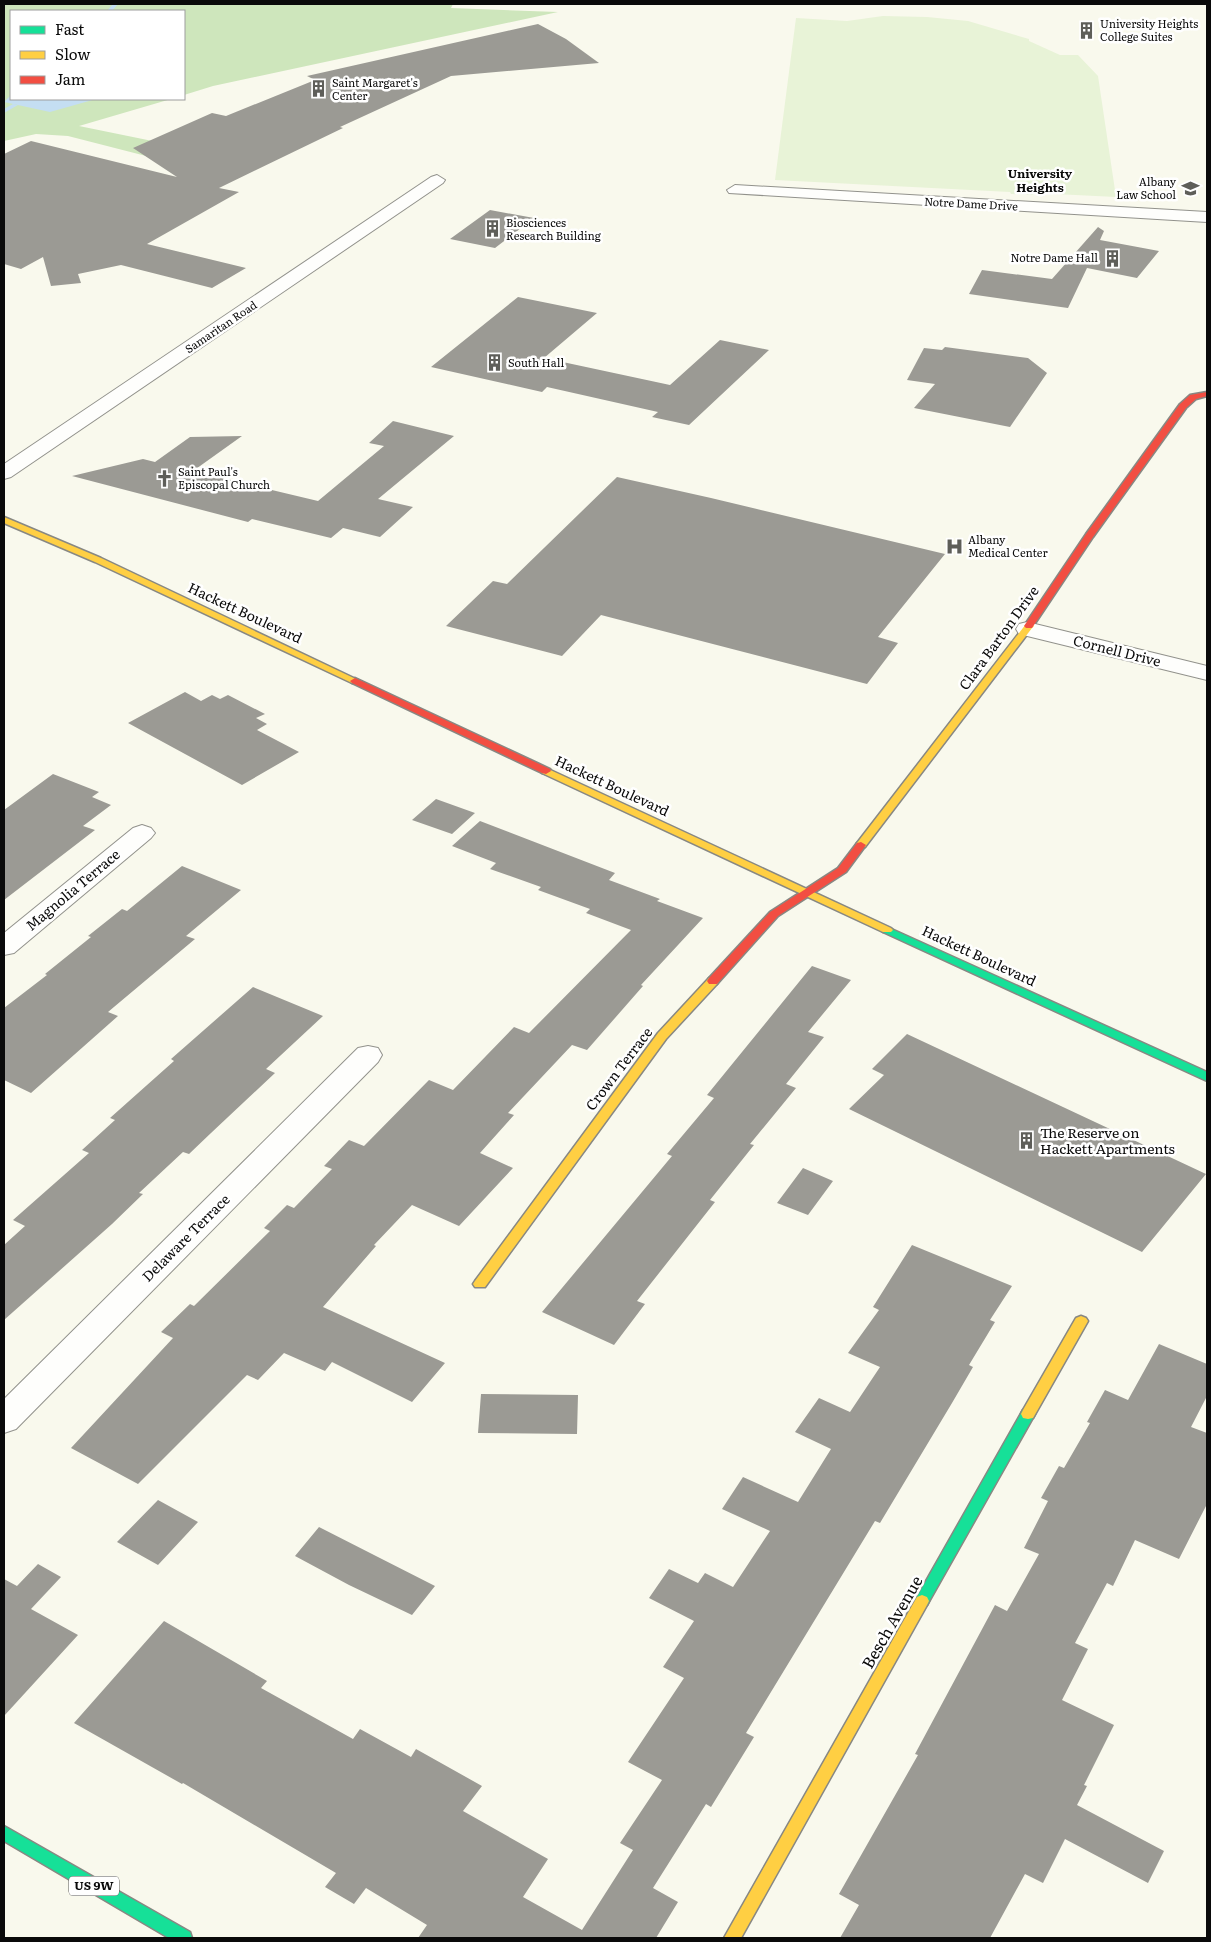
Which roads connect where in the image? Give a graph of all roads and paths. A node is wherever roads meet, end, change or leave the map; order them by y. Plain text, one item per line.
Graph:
1 (437, 180) dead end
2 (735, 190) dead end
3 (1207, 217) edge
4 (1207, 394) edge
5 (4, 473) edge
6 (4, 520) edge
7 (1027, 629) junction
8 (1207, 673) edge
9 (142, 833) dead end
10 (806, 893) junction
11 (4, 947) edge
12 (368, 1055) dead end
13 (1207, 1077) edge
14 (480, 1284) dead end
15 (1082, 1321) dead end
16 (4, 1420) edge
17 (4, 1833) edge
18 (184, 1938) edge
19 (732, 1938) edge

1 - 5 street, Samaritan Road
2 - 3 street, Notre Dame Drive
4 - 7 street, Clara Barton Drive
6 - 10 street, Hackett Boulevard
7 - 8 street, Cornell Drive
7 - 10 street, Clara Barton Drive
9 - 11 street, Magnolia Terrace
10 - 13 street, Hackett Boulevard
10 - 14 street, Crown Terrace
12 - 16 street, Delaware Terrace
15 - 19 street, Besch Avenue
17 - 18 street, US 9W

